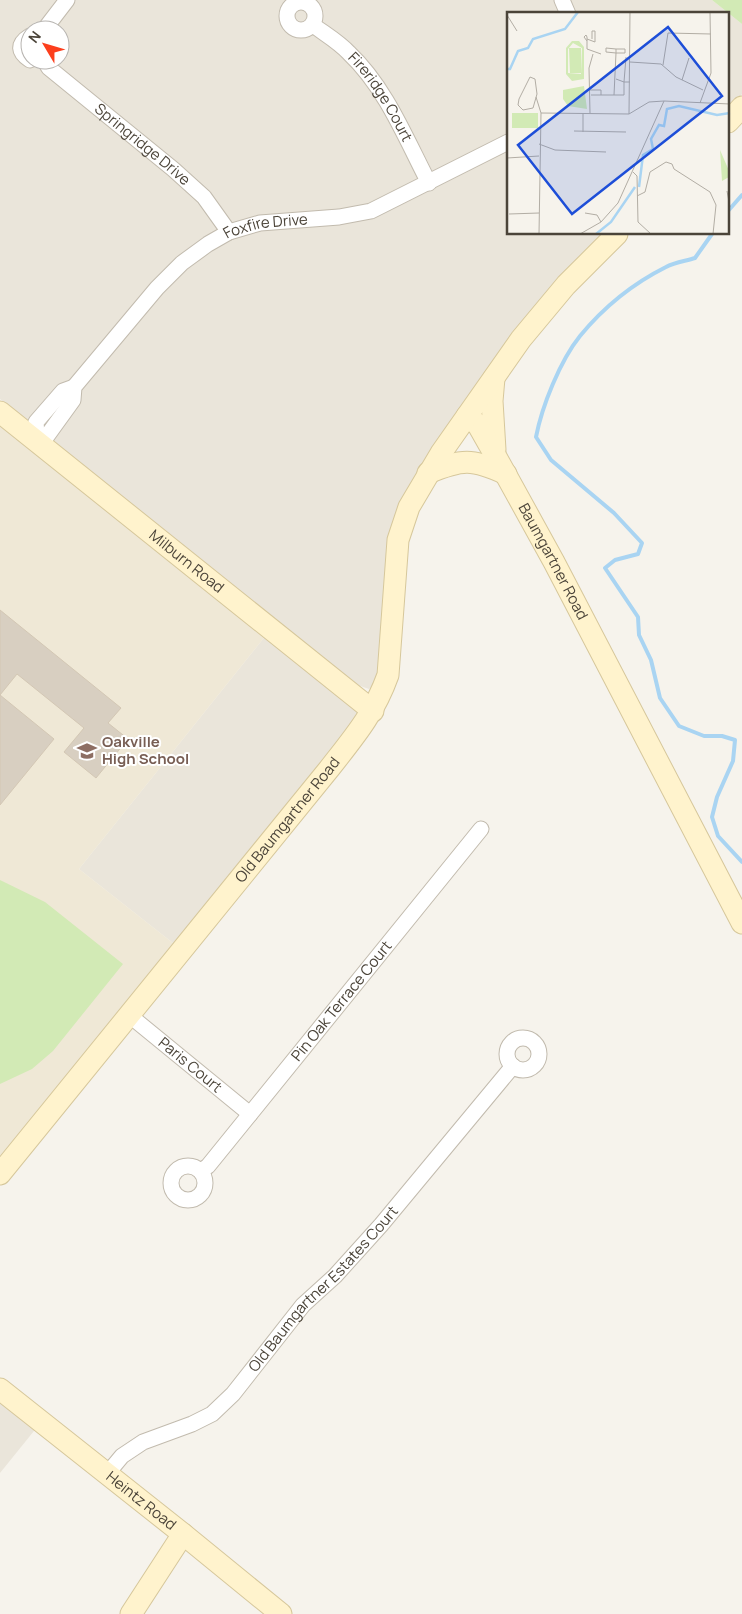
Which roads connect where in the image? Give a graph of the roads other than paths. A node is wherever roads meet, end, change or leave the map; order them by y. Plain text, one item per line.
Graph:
1 (67, 0) edge
2 (562, 0) edge
3 (567, 12) edge
4 (52, 20) edge
5 (313, 25) dead end
6 (55, 70) edge
7 (742, 107) edge
8 (730, 120) edge
9 (507, 143) edge
10 (429, 183) junction
11 (229, 232) junction
12 (616, 235) edge
13 (494, 378) junction
14 (0, 412) edge
15 (467, 416) junction
16 (36, 437) junction
17 (496, 455) junction
18 (428, 473) junction
19 (506, 474) junction
20 (373, 711) junction
21 (481, 829) dead end
22 (742, 923) edge
23 (129, 1015) junction
24 (513, 1066) dead end
25 (250, 1114) junction
26 (201, 1171) dead end
27 (0, 1174) edge
28 (0, 1390) edge
29 (107, 1474) junction
30 (183, 1534) junction
31 (131, 1614) edge
32 (281, 1614) edge

1 - 4 street
2 - 3 street
5 - 10 street, Fireridge Court
6 - 11 street, Springridge Drive
7 - 8 street
9 - 10 street, Foxfire Drive
10 - 11 street, Foxfire Drive
11 - 16 street, Foxfire Drive
12 - 13 street
13 - 15 street
13 - 17 street
14 - 16 street, Milburn Road
15 - 17 street, Baumgartner Road
15 - 18 street, Old Baumgartner Road
16 - 20 street, Milburn Road
17 - 19 street, Baumgartner Road
18 - 19 street
18 - 20 street, Old Baumgartner Road
19 - 22 street, Baumgartner Road
20 - 23 street, Old Baumgartner Road
21 - 25 street, Pin Oak Terrace Court
23 - 25 street, Paris Court
23 - 27 street, Old Baumgartner Road
24 - 29 street, Old Baumgartner Estates Court
25 - 26 street, Pin Oak Terrace Court
28 - 29 street, Heintz Road
29 - 30 street, Heintz Road
30 - 31 street
30 - 32 street, Heintz Road

